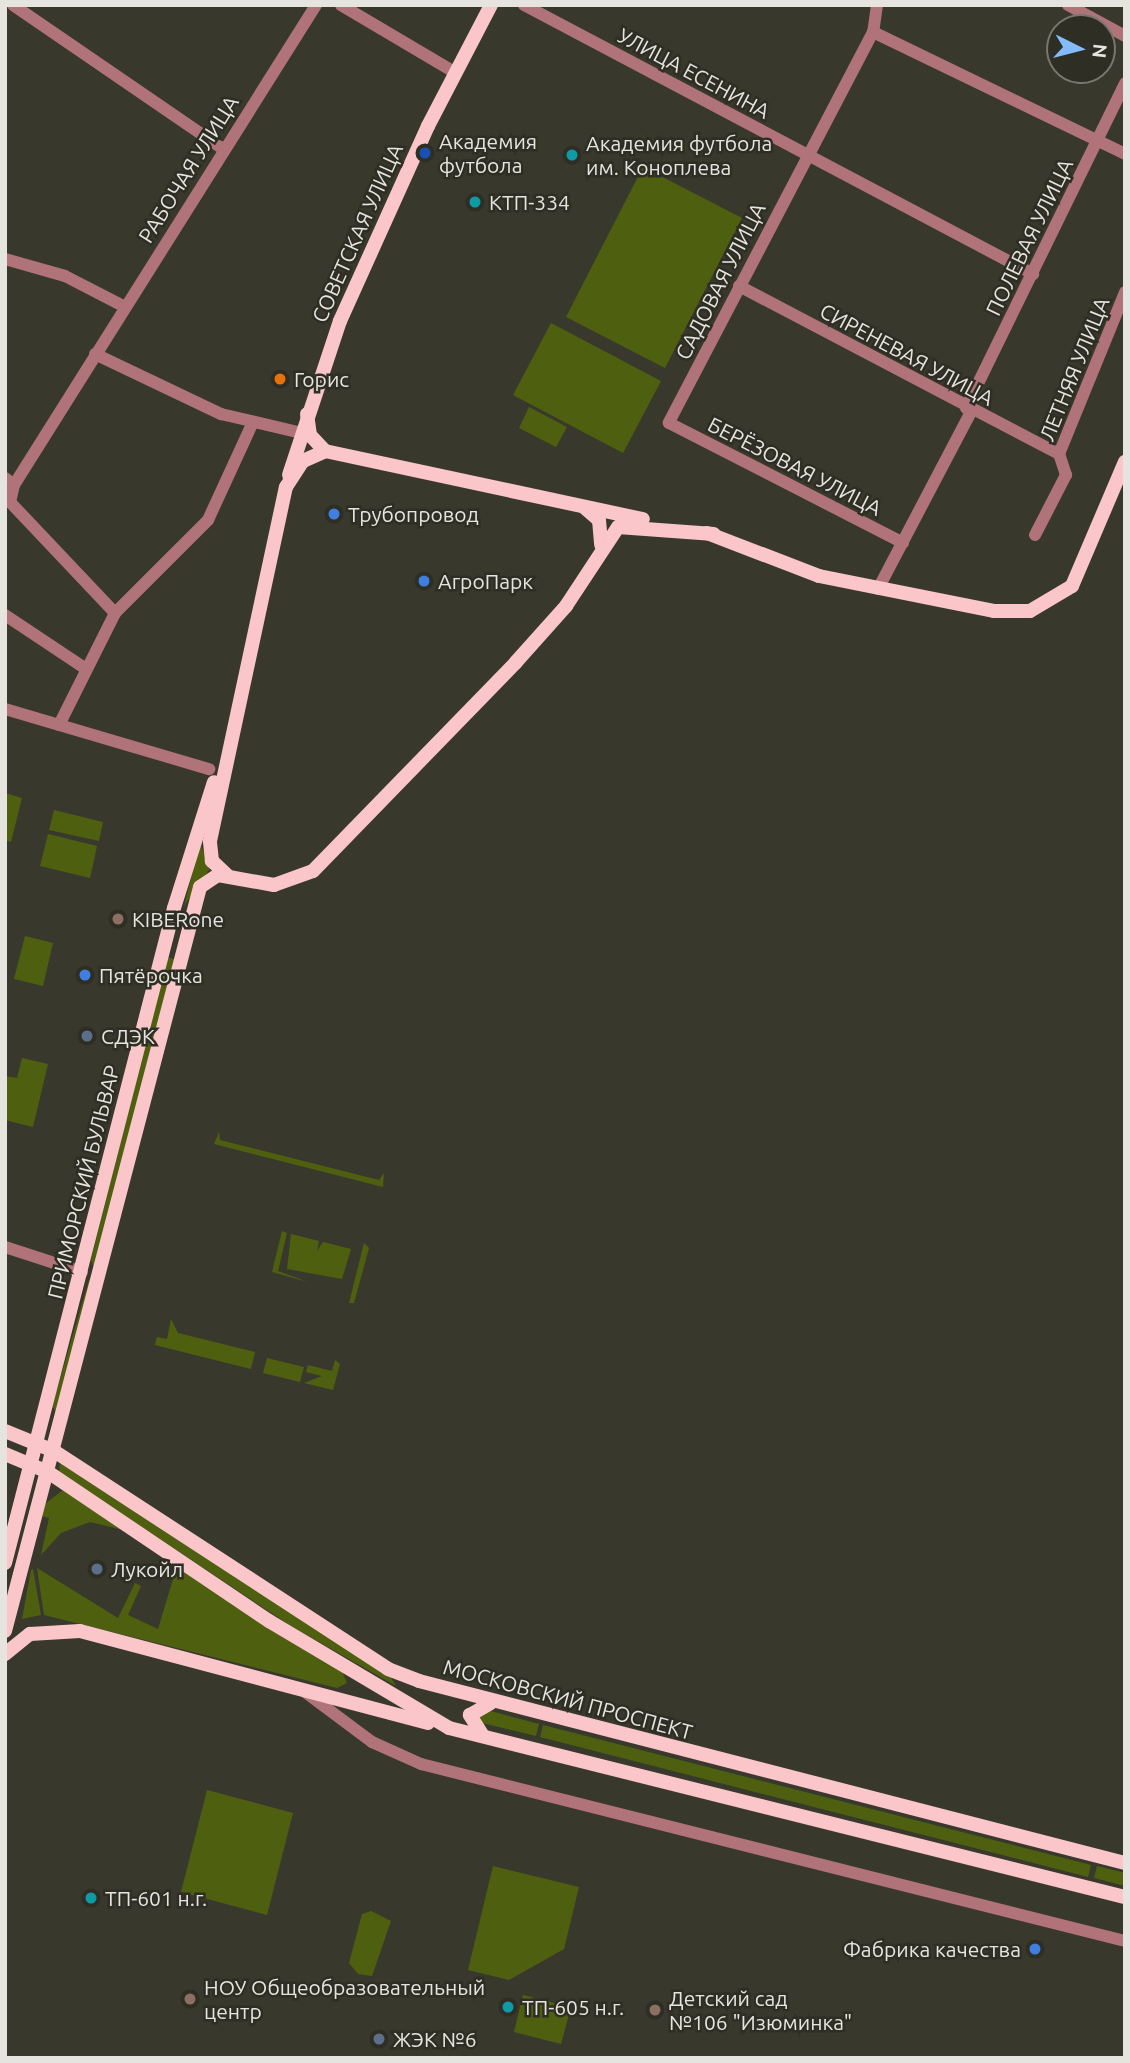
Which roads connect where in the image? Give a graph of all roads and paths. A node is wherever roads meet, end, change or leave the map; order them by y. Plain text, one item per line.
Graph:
1 (13, 5) edge
2 (316, 5) edge
3 (341, 5) edge
4 (491, 5) edge
5 (524, 5) edge
6 (877, 5) edge
7 (1068, 5) edge
8 (873, 32) junction
9 (1125, 36) edge
10 (456, 73) junction
11 (1125, 83) edge
12 (1098, 141) junction
13 (222, 148) junction
14 (807, 153) junction
15 (1125, 154) edge
16 (5, 259) edge
17 (1032, 274) junction
18 (739, 286) junction
19 (1125, 292) edge
20 (125, 307) junction
21 (95, 354) junction
22 (307, 409) junction
23 (969, 409) junction
24 (253, 422) junction
25 (669, 423) joint
26 (298, 432) junction
27 (325, 452) junction
28 (1059, 454) junction
29 (1125, 462) edge
30 (10, 482) edge
31 (286, 487) junction
32 (573, 503) junction
33 (714, 534) junction
34 (1035, 535) dead end
35 (903, 542) junction
36 (601, 545) junction
37 (878, 589) junction
38 (115, 612) junction
39 (5, 615) edge
40 (86, 669) junction
41 (5, 709) edge
42 (237, 710) junction
43 (59, 725) junction
44 (209, 769) dead end
45 (227, 875) junction
46 (174, 908) junction
47 (191, 913) junction
48 (5, 1247) edge
49 (82, 1272) junction
50 (100, 1277) junction
51 (5, 1431) edge
52 (35, 1442) junction
53 (54, 1451) junction
54 (5, 1454) edge
55 (30, 1464) junction
56 (48, 1472) junction
57 (5, 1563) edge
58 (5, 1631) edge
59 (5, 1654) edge
60 (388, 1669) junction
61 (302, 1689) junction
62 (387, 1692) junction
63 (355, 1702) junction
64 (492, 1703) junction
65 (348, 1726) junction
66 (449, 1728) junction
67 (483, 1736) junction
68 (1125, 1863) edge
69 (1125, 1897) edge
70 (1125, 1941) edge

1 - 13 street
2 - 13 street, РАБОЧАЯ УЛИЦА
3 - 10 street
4 - 10 main road, СОВЕТСКАЯ УЛИЦА
5 - 14 street, УЛИЦА ЕСЕНИНА
6 - 8 street, САДОВАЯ УЛИЦА
7 - 9 street
8 - 12 street
8 - 14 street, САДОВАЯ УЛИЦА
10 - 22 main road, СОВЕТСКАЯ УЛИЦА
11 - 12 street, ПОЛЕВАЯ УЛИЦА
12 - 15 street
12 - 17 street, ПОЛЕВАЯ УЛИЦА
13 - 20 street, РАБОЧАЯ УЛИЦА
14 - 17 street, УЛИЦА ЕСЕНИНА
14 - 18 street, САДОВАЯ УЛИЦА
16 - 20 street
17 - 23 street, ПОЛЕВАЯ УЛИЦА
18 - 23 street, СИРЕНЕВАЯ УЛИЦА
18 - 25 street, САДОВАЯ УЛИЦА
19 - 28 street, ЛЕТНЯЯ УЛИЦА
20 - 21 street, РАБОЧАЯ УЛИЦА
21 - 24 street
21 - 30 street, РАБОЧАЯ УЛИЦА
22 - 26 main road, СОВЕТСКАЯ УЛИЦА
22 - 27 main road
23 - 28 street, СИРЕНЕВАЯ УЛИЦА
23 - 35 street, ПОЛЕВАЯ УЛИЦА
24 - 26 street
24 - 38 street
25 - 35 street, БЕРЁЗОВАЯ УЛИЦА
26 - 31 main road, СОВЕТСКАЯ УЛИЦА
27 - 31 main road
27 - 32 main road
28 - 34 street, ЛЕТНЯЯ УЛИЦА
29 - 37 main road
30 - 38 street
31 - 42 main road, СОВЕТСКАЯ УЛИЦА
32 - 33 main road
32 - 36 main road
33 - 36 main road
33 - 37 main road
35 - 37 street, ПОЛЕВАЯ УЛИЦА
36 - 45 main road
38 - 40 street
39 - 40 street
40 - 43 street
41 - 43 street
42 - 45 main road
42 - 46 main road, ПРИМОРСКИЙ БУЛЬВАР
43 - 44 street
45 - 47 main road, ПРИМОРСКИЙ БУЛЬВАР
46 - 47 main road
46 - 49 main road, ПРИМОРСКИЙ БУЛЬВАР
47 - 50 main road, ПРИМОРСКИЙ БУЛЬВАР
48 - 49 street
49 - 50 main road
49 - 52 main road, ПРИМОРСКИЙ БУЛЬВАР
50 - 53 main road, ПРИМОРСКИЙ БУЛЬВАР
51 - 52 main road, МОСКОВСКИЙ ПРОСПЕКТ
52 - 53 main road, МОСКОВСКИЙ ПРОСПЕКТ
52 - 55 main road, ПРИМОРСКИЙ БУЛЬВАР
53 - 56 main road, ПРИМОРСКИЙ БУЛЬВАР
53 - 60 main road, МОСКОВСКИЙ ПРОСПЕКТ
54 - 55 main road
55 - 56 main road
55 - 57 main road, ПРИМОРСКИЙ БУЛЬВАР
56 - 58 main road
56 - 62 main road
59 - 61 main road
60 - 62 main road
60 - 64 main road, МОСКОВСКИЙ ПРОСПЕКТ
61 - 63 main road
61 - 65 street
62 - 66 main road
63 - 65 street
63 - 66 main road
64 - 67 main road
64 - 68 main road, МОСКОВСКИЙ ПРОСПЕКТ
65 - 70 street
66 - 67 main road
67 - 69 main road

